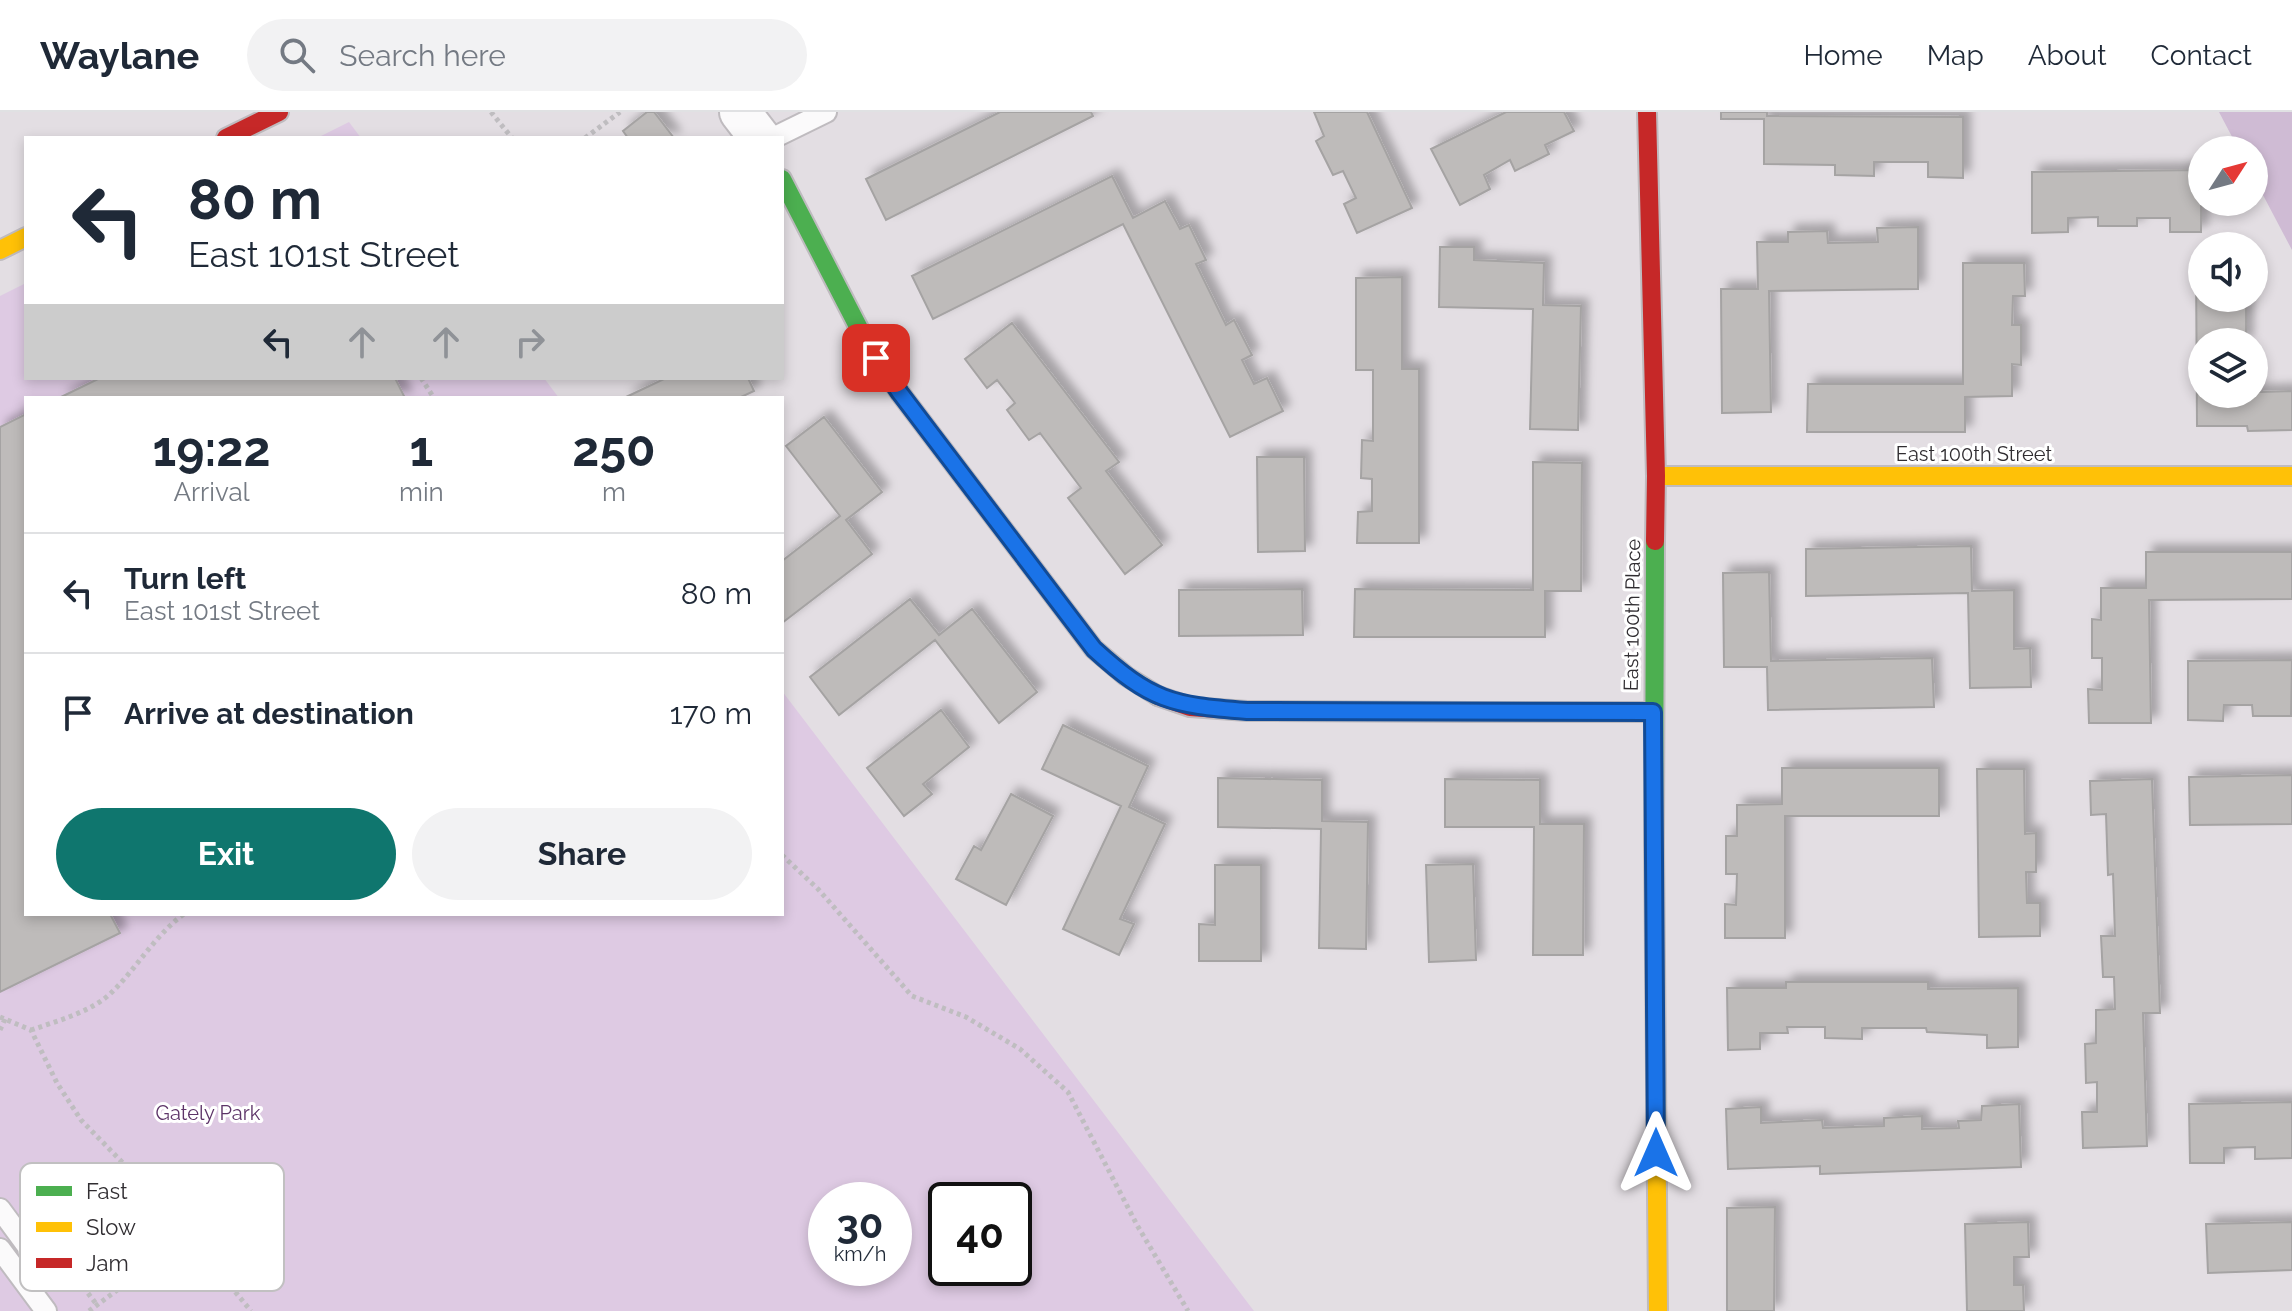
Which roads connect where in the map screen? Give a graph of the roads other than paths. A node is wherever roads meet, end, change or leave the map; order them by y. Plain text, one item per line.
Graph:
1 (279, 112) edge
2 (740, 112) edge
3 (826, 112) edge
4 (1647, 112) edge
5 (230, 136) edge
6 (758, 136) edge
7 (777, 136) edge
8 (784, 185) edge
9 (24, 238) edge
10 (0, 250) edge
11 (1656, 476) junction
12 (2292, 476) edge
13 (1653, 712) junction
14 (0, 1209) edge
15 (20, 1236) edge
16 (0, 1249) edge
17 (20, 1276) edge
18 (1658, 1311) edge

1 - 5 street
2 - 6 street
3 - 7 lane
4 - 11 street, East 100th Place
8 - 13 street
9 - 10 street
11 - 12 street, East 100th Street
11 - 13 street, East 100th Place
13 - 18 street, East 100th Place
14 - 15 lane
16 - 17 lane

